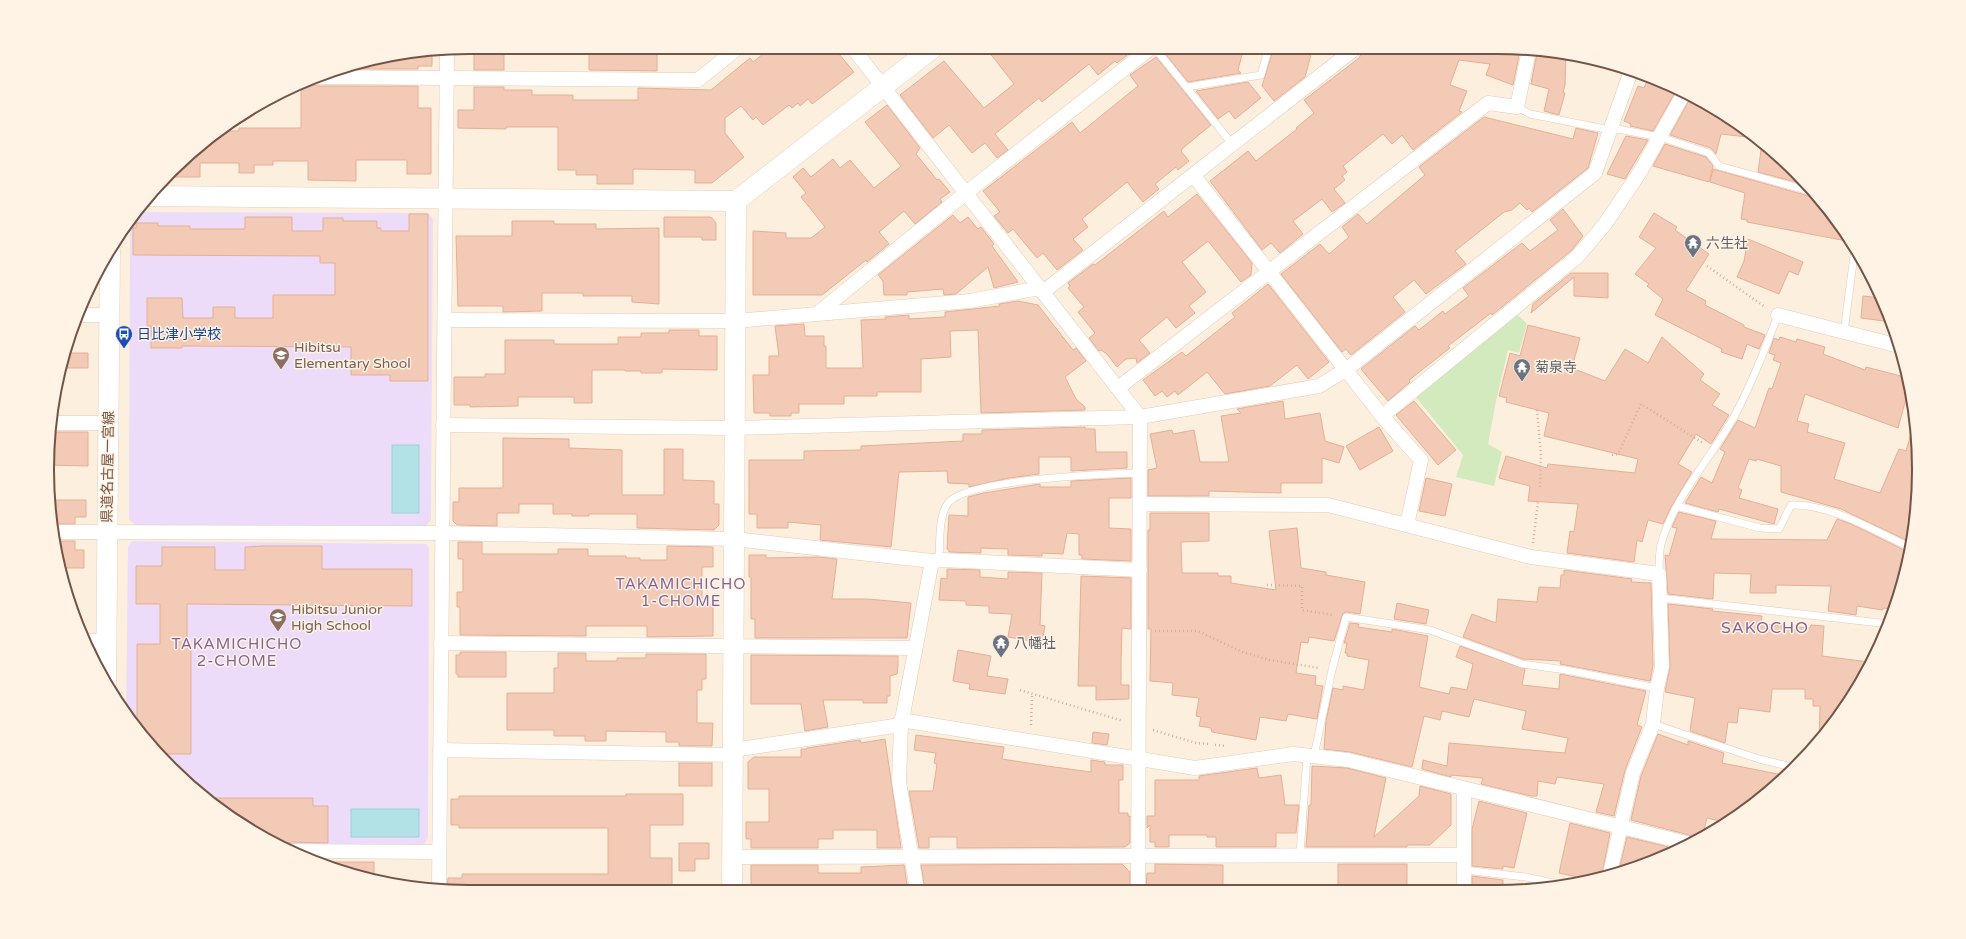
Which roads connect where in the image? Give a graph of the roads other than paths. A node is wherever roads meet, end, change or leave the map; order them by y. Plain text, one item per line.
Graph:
1 (730, 54) edge
2 (857, 54) edge
3 (925, 54) edge
4 (1144, 54) edge
5 (1159, 54) edge
6 (1267, 54) edge
7 (1348, 54) edge
8 (447, 55) edge
9 (1528, 55) edge
10 (1629, 76) edge
11 (333, 77) edge
12 (447, 78) junction
13 (883, 87) junction
14 (1187, 88) junction
15 (1681, 98) edge
16 (1517, 107) junction
17 (1612, 128) junction
18 (1660, 138) junction
19 (1233, 145) junction
20 (1194, 176) junction
21 (1802, 189) edge
22 (966, 193) junction
23 (157, 196) edge
24 (446, 199) junction
25 (736, 201) junction
26 (1854, 258) edge
27 (110, 262) edge
28 (1270, 271) junction
29 (1042, 290) junction
30 (818, 313) junction
31 (84, 315) edge
32 (109, 315) junction
33 (1778, 315) joint
34 (445, 320) junction
35 (735, 321) junction
36 (1844, 332) junction
37 (1893, 345) edge
38 (1347, 369) junction
39 (1118, 388) junction
40 (1382, 416) junction
41 (1140, 417) junction
42 (57, 423) edge
43 (108, 423) junction
44 (443, 425) junction
45 (735, 428) junction
46 (1140, 473) junction
47 (1140, 504) junction
48 (1677, 506) junction
49 (1407, 525) junction
50 (59, 532) edge
51 (107, 532) junction
52 (442, 533) junction
53 (734, 539) junction
54 (1905, 545) edge
55 (936, 561) junction
56 (1140, 570) junction
57 (1659, 574) junction
58 (1660, 598) junction
59 (1882, 623) edge
60 (92, 641) edge
61 (107, 641) junction
62 (441, 644) junction
63 (733, 646) junction
64 (915, 648) junction
65 (106, 670) edge
66 (1657, 688) junction
67 (901, 723) junction
68 (1653, 724) junction
69 (440, 750) junction
70 (733, 752) junction
71 (1310, 756) junction
72 (1139, 759) junction
73 (1787, 766) edge
74 (1464, 789) junction
75 (1619, 827) junction
76 (1681, 842) edge
77 (306, 851) edge
78 (439, 852) junction
79 (1138, 854) junction
80 (1300, 854) junction
81 (911, 855) junction
82 (1464, 855) junction
83 (732, 857) junction
84 (1611, 869) edge
85 (1464, 870) junction
86 (1546, 882) edge
87 (439, 884) edge
88 (732, 885) edge
89 (916, 885) edge
90 (1138, 885) edge
91 (1464, 885) edge

1 - 12 street
2 - 13 street
3 - 13 street
4 - 22 street
5 - 14 lane
6 - 14 lane
7 - 19 street
8 - 12 street
9 - 16 street
10 - 17 street
11 - 12 street
12 - 24 street
13 - 22 street
13 - 25 street
14 - 19 lane
15 - 18 street
16 - 17 lane
16 - 28 street
17 - 18 lane
17 - 38 street
18 - 21 lane
18 - 40 street
19 - 20 street
20 - 28 street
20 - 29 street
22 - 29 street
22 - 30 street
23 - 24 street
24 - 25 street
24 - 34 street
25 - 35 street
26 - 36 lane
27 - 32 street, 県道名古屋一宮線
28 - 38 street
28 - 39 street
29 - 30 street
29 - 39 street
30 - 35 street
31 - 32 street
32 - 43 street, 県道名古屋一宮線
33 - 36 street
33 - 48 lane
34 - 35 street
34 - 44 street
35 - 45 street
36 - 37 street
38 - 40 street
38 - 41 street
39 - 41 street
40 - 49 street
41 - 45 street
41 - 46 street
42 - 43 street
43 - 51 street, 県道名古屋一宮線
44 - 45 street
44 - 52 street
45 - 53 street
46 - 47 street
46 - 55 lane
47 - 49 street
47 - 56 street
48 - 54 lane
48 - 57 lane
49 - 57 street
50 - 51 street
51 - 52 street
51 - 61 street, 県道名古屋一宮線
52 - 53 street
52 - 62 street
53 - 55 street
53 - 63 street
55 - 56 street
55 - 64 street
56 - 72 street
57 - 58 street
58 - 59 lane
58 - 66 street
60 - 61 street
61 - 65 street, 県道名古屋一宮線
62 - 63 street
62 - 69 street
63 - 64 street
63 - 70 street
64 - 67 street
66 - 68 street
66 - 71 lane
67 - 70 street
67 - 72 street
67 - 81 street
68 - 73 lane
68 - 75 street
69 - 70 street
69 - 78 street
70 - 83 street
71 - 72 street
71 - 74 street
71 - 80 lane
72 - 79 street
74 - 75 street
74 - 82 street
75 - 76 street
75 - 84 street
77 - 78 street
78 - 87 street
79 - 80 street
79 - 81 street
79 - 90 street
80 - 82 street
81 - 83 street
81 - 89 street
82 - 85 street
83 - 88 street
85 - 86 lane
85 - 91 street

